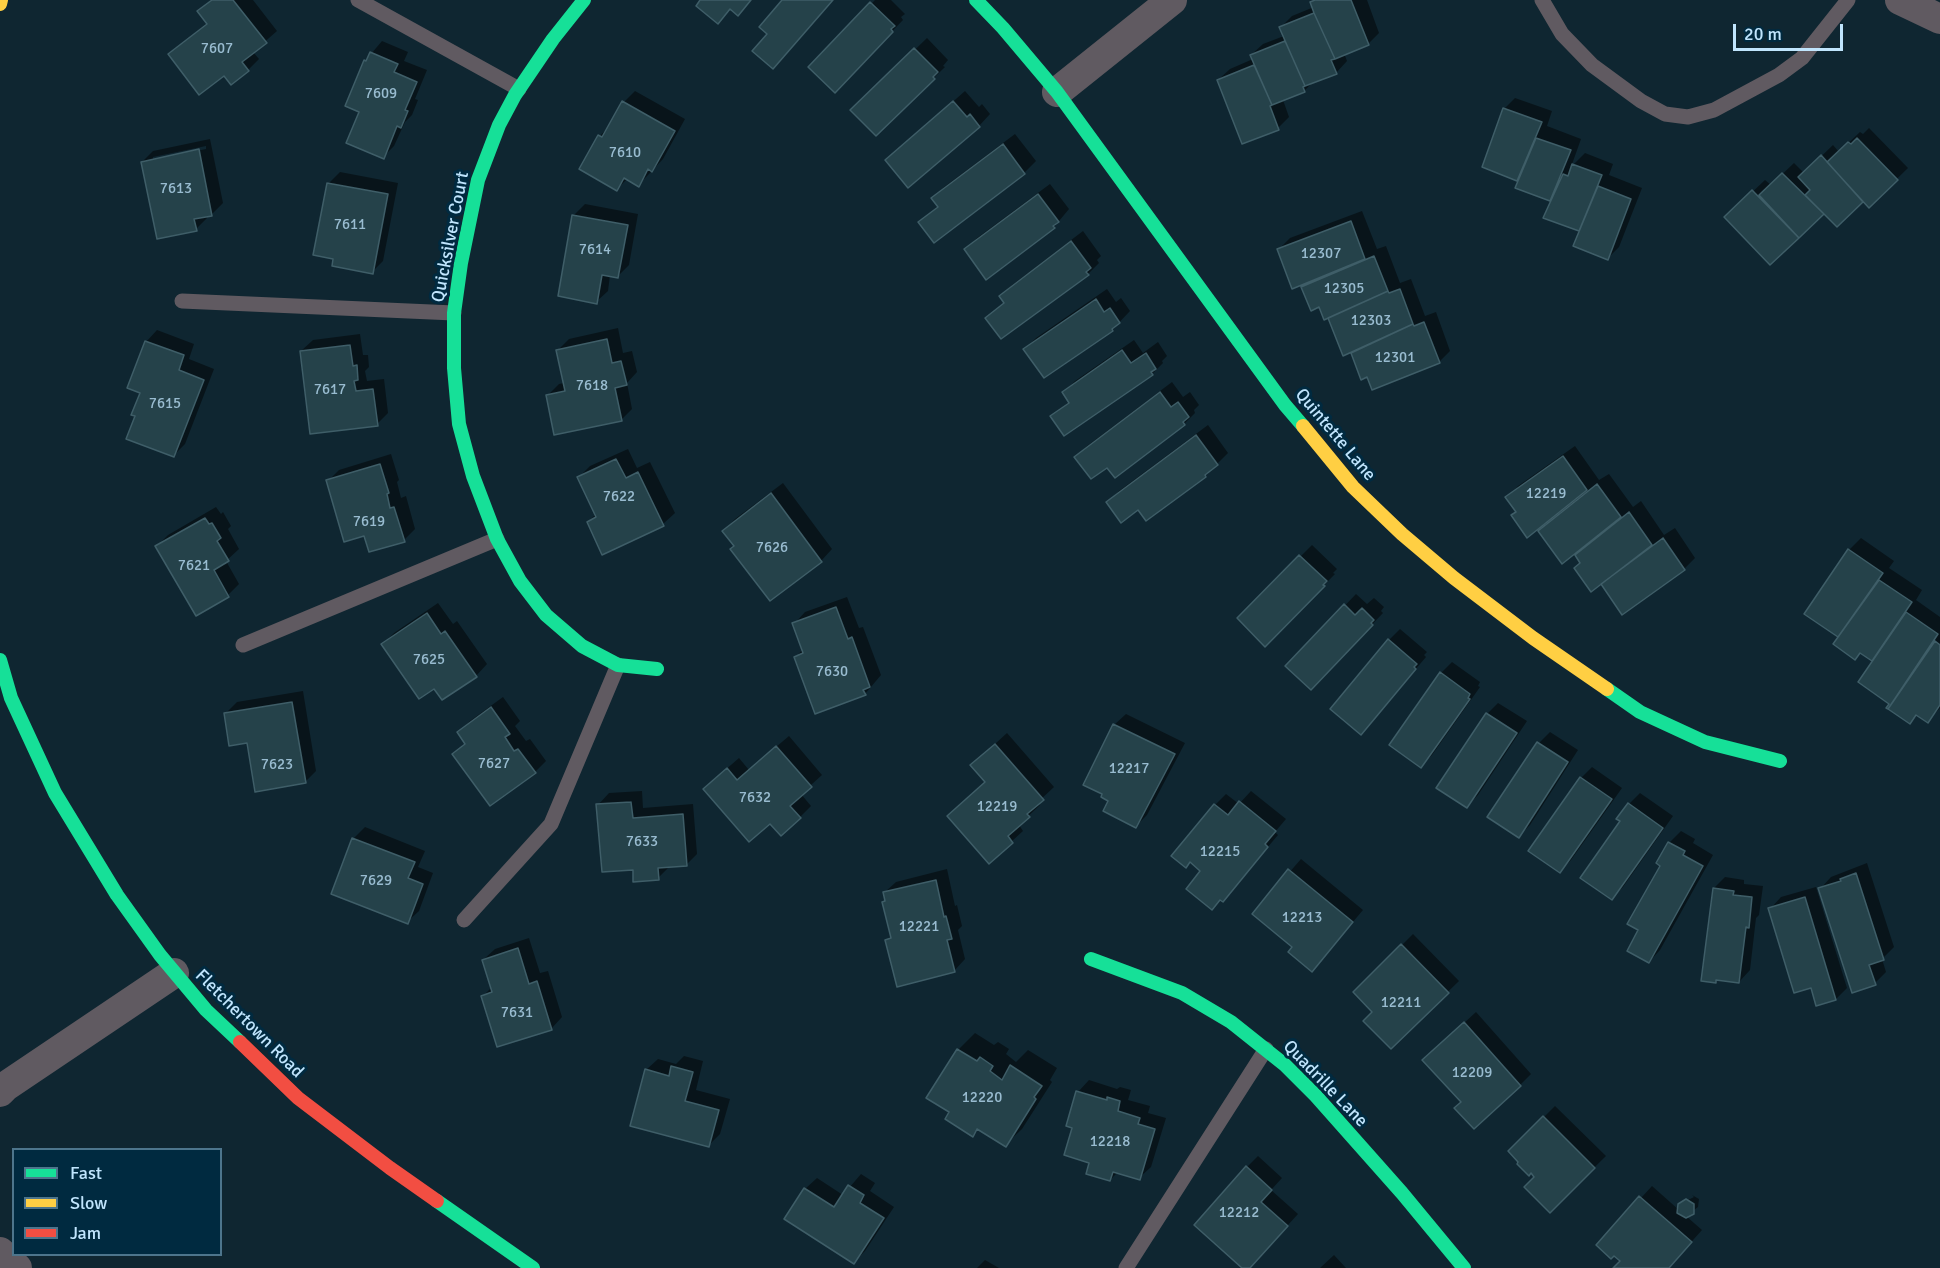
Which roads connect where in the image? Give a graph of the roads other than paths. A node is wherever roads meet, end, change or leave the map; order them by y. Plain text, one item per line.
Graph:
1 (358, 0) edge
2 (584, 0) edge
3 (976, 0) edge
4 (1172, 0) edge
5 (1542, 0) edge
6 (1848, 0) edge
7 (1900, 0) edge
8 (1940, 19) edge
9 (519, 89) junction
10 (1057, 92) junction
11 (182, 301) dead end
12 (454, 314) junction
13 (497, 539) junction
14 (243, 645) dead end
15 (0, 660) edge
16 (618, 665) junction
17 (657, 669) dead end
18 (6, 700) edge
19 (1780, 760) dead end
20 (464, 920) dead end
21 (1091, 959) dead end
22 (174, 973) junction
23 (1266, 1049) junction
24 (0, 1092) edge
25 (0, 1252) edge
26 (17, 1268) edge
27 (533, 1268) edge
28 (1126, 1268) edge
29 (1464, 1268) edge

1 - 9 lane
2 - 9 street, Quicksilver Court
3 - 10 street, Quintette Lane
4 - 10 street
5 - 6 lane
7 - 8 street
9 - 12 street, Quicksilver Court
10 - 19 street, Quintette Lane
11 - 12 lane
12 - 13 street, Quicksilver Court
13 - 14 lane
13 - 16 street, Quicksilver Court
15 - 18 street, Fletchertown Road
16 - 17 street, Quicksilver Court
16 - 20 lane
18 - 22 street, Fletchertown Road
21 - 23 street, Quadrille Lane
22 - 24 street
22 - 27 street, Fletchertown Road
23 - 28 lane
23 - 29 street, Quadrille Lane
25 - 26 street

